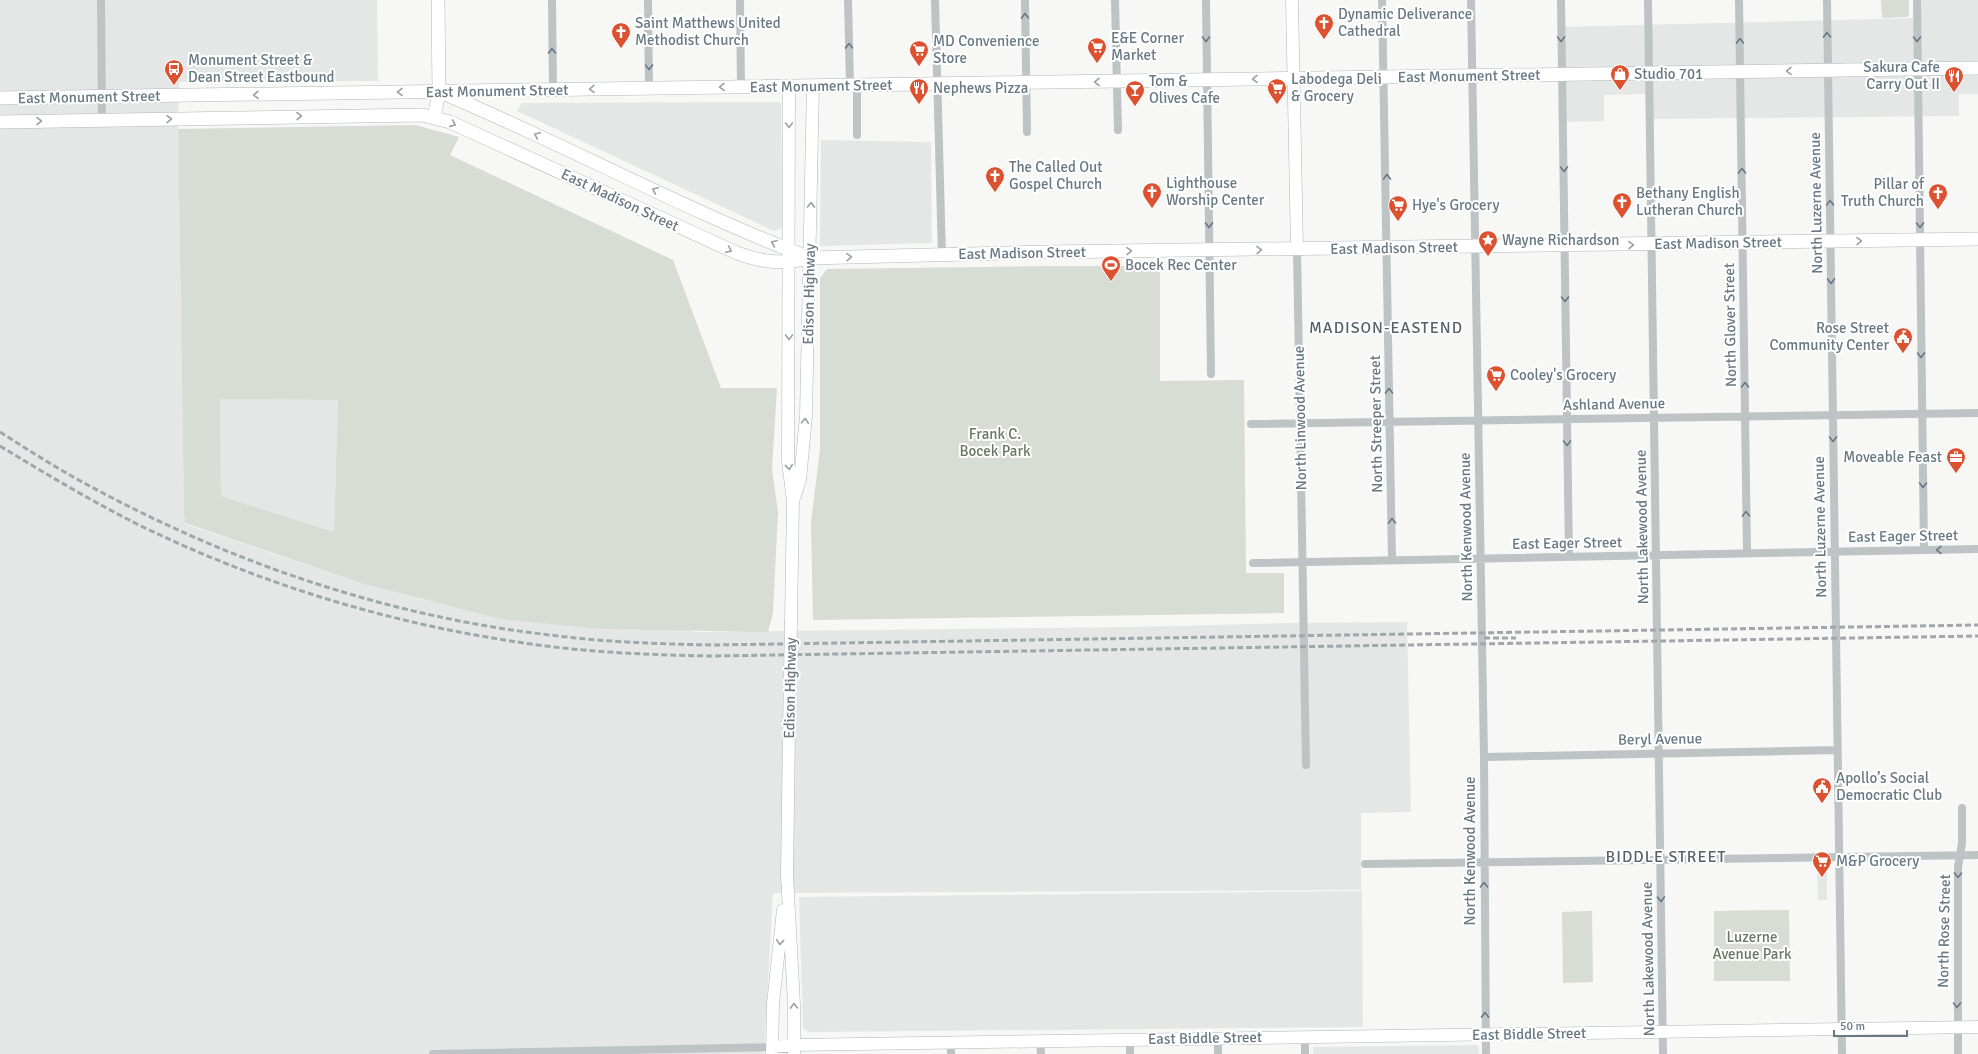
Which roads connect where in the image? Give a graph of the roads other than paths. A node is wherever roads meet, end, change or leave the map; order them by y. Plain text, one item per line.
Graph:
1 (101, 0) edge
2 (438, 0) edge
3 (552, 0) edge
4 (648, 0) edge
5 (740, 0) edge
6 (848, 0) edge
7 (935, 0) edge
8 (1025, 0) edge
9 (1115, 0) edge
10 (1206, 0) edge
11 (1292, 0) edge
12 (1382, 0) edge
13 (1471, 0) edge
14 (1561, 0) edge
15 (1648, 0) edge
16 (1739, 0) edge
17 (1827, 0) edge
18 (1917, 0) edge
19 (1918, 68) junction
20 (1978, 68) edge
21 (1828, 70) junction
22 (1740, 72) junction
23 (1649, 73) junction
24 (1562, 74) junction
25 (1473, 76) junction
26 (1384, 77) junction
27 (1294, 79) junction
28 (1207, 80) junction
29 (1116, 81) junction
30 (1026, 83) junction
31 (938, 84) junction
32 (853, 85) junction
33 (789, 86) junction
34 (813, 86) junction
35 (741, 87) junction
36 (649, 88) junction
37 (553, 90) junction
38 (439, 92) junction
39 (102, 97) junction
40 (0, 98) edge
41 (434, 117) junction
42 (102, 120) junction
43 (0, 122) edge
44 (1118, 130) dead end
45 (1027, 132) dead end
46 (857, 135) dead end
47 (1978, 239) edge
48 (1920, 240) junction
49 (1831, 242) junction
50 (1743, 243) junction
51 (1651, 244) junction
52 (1564, 246) junction
53 (1476, 247) junction
54 (1388, 248) junction
55 (1297, 249) junction
56 (1210, 250) junction
57 (942, 254) junction
58 (790, 256) junction
59 (810, 258) junction
60 (1211, 374) dead end
61 (1978, 413) edge
62 (1922, 414) junction
63 (1832, 415) junction
64 (1745, 416) junction
65 (1654, 418) junction
66 (1567, 419) junction
67 (1478, 420) junction
68 (1390, 422) junction
69 (1300, 423) junction
70 (1251, 424) dead end
71 (793, 501) junction
72 (1978, 549) edge
73 (1924, 550) junction
74 (1834, 552) junction
75 (1747, 554) junction
76 (1656, 555) junction
77 (1569, 557) junction
78 (1481, 559) junction
79 (1392, 560) junction
80 (1302, 562) junction
81 (1253, 563) dead end
82 (1837, 750) junction
83 (1659, 753) junction
84 (1484, 757) junction
85 (1306, 765) dead end
86 (1962, 808) dead end
87 (1978, 855) edge
88 (1960, 856) junction
89 (1838, 857) junction
90 (1660, 860) junction
91 (1484, 862) junction
92 (1365, 864) dead end
93 (787, 875) junction
94 (1978, 1027) edge
95 (1957, 1028) junction
96 (1842, 1030) junction
97 (1663, 1032) junction
98 (1486, 1035) junction
99 (1305, 1037) junction
100 (1218, 1038) junction
101 (1040, 1040) junction
102 (1130, 1040) junction
103 (951, 1048) edge
104 (794, 1050) edge
105 (772, 1051) edge
106 (433, 1054) edge
107 (1040, 1054) edge
108 (1130, 1054) edge
109 (1218, 1054) edge
110 (1305, 1054) edge
111 (1486, 1054) edge
112 (1663, 1054) edge
113 (1842, 1054) edge
114 (1958, 1054) edge

1 - 39 street
2 - 38 main road
37 -> 3 street
4 -> 36 street
5 - 35 street
32 -> 6 street
7 - 31 street
30 -> 8 street
9 - 29 street
10 -> 28 street
11 - 27 main road, North Linwood Avenue
12 - 26 street, North Streeper Street
13 - 25 street, North Kenwood Avenue
14 -> 24 street
15 - 23 street, North Lakewood Avenue
22 -> 16 street, North Glover Street
21 -> 17 street, North Luzerne Avenue
18 -> 19 street
19 - 20 main road, East Monument Street
19 - 21 main road, East Monument Street
19 -> 48 street
21 -> 22 main road, East Monument Street
49 -> 21 street, North Luzerne Avenue
22 - 23 main road, East Monument Street
50 -> 22 street, North Glover Street
23 - 24 main road, East Monument Street
23 - 51 street, North Lakewood Avenue
24 - 25 main road, East Monument Street
24 -> 52 street
25 - 26 main road, East Monument Street
25 - 53 street, North Kenwood Avenue
26 - 27 main road, East Monument Street
54 -> 26 street, North Streeper Street
27 -> 28 main road, East Monument Street
27 - 55 main road, North Linwood Avenue
28 - 29 main road, East Monument Street
28 -> 56 street
29 -> 30 main road, East Monument Street
29 - 44 street
30 - 31 main road, East Monument Street
30 - 45 street
31 - 32 main road, East Monument Street
31 - 57 street
32 - 34 main road, East Monument Street
32 - 46 street
33 - 34 main road, East Monument Street
33 - 35 main road, East Monument Street
33 -> 58 main road, Edison Highway
59 -> 34 main road, Edison Highway
35 -> 36 main road, East Monument Street
36 -> 37 main road, East Monument Street
37 - 38 main road, East Monument Street
38 -> 39 main road, East Monument Street
38 - 41 main road
58 -> 38 main road, East Madison Street
39 - 40 main road, East Monument Street
39 - 42 street
42 -> 41 main road, East Monument Street
41 -> 58 main road, East Madison Street
43 -> 42 main road, East Monument Street
47 - 48 main road, East Madison Street
49 -> 48 main road, East Madison Street
48 -> 62 street
49 - 50 main road, East Madison Street
49 -> 63 street, North Luzerne Avenue
50 - 51 main road, East Madison Street
64 -> 50 street, North Glover Street
52 -> 51 main road, East Madison Street
51 - 65 street, North Lakewood Avenue
52 - 53 main road, East Madison Street
52 -> 66 street
53 - 54 main road, East Madison Street
53 - 67 street, North Kenwood Avenue
54 - 55 main road, East Madison Street
68 -> 54 street, North Streeper Street
56 -> 55 main road, East Madison Street
55 - 69 street, North Linwood Avenue
57 -> 56 main road, East Madison Street
56 - 60 street
59 -> 57 main road, East Madison Street
58 - 59 main road, East Madison Street
58 -> 71 main road, Edison Highway
71 -> 59 main road, Edison Highway
61 - 62 street, Ashland Avenue
62 - 63 street, Ashland Avenue
62 -> 73 street
63 - 64 street, Ashland Avenue
63 -> 74 street, North Luzerne Avenue
64 - 65 street, Ashland Avenue
75 -> 64 street, North Glover Street
65 - 66 street, Ashland Avenue
65 - 76 street, North Lakewood Avenue
66 - 67 street, Ashland Avenue
66 -> 77 street
67 - 68 street, Ashland Avenue
67 - 78 street, North Kenwood Avenue
68 - 69 street, Ashland Avenue
79 -> 68 street, North Streeper Street
69 - 70 street, Ashland Avenue
69 - 80 street, North Linwood Avenue
71 - 93 main road, Edison Highway, bridge
72 -> 73 street, East Eager Street
73 - 74 street, East Eager Street
74 - 75 street, East Eager Street
74 - 82 street, North Luzerne Avenue
75 - 76 street, East Eager Street
76 - 77 street, East Eager Street
76 - 83 street, North Lakewood Avenue
77 - 78 street, East Eager Street
78 - 79 street, East Eager Street
78 - 84 street, North Kenwood Avenue
79 - 80 street, East Eager Street
80 - 81 street, East Eager Street
80 - 85 street, North Linwood Avenue
82 - 83 street, Beryl Avenue
82 - 89 street, North Luzerne Avenue
83 - 84 street, Beryl Avenue
83 - 90 street, North Lakewood Avenue
84 - 91 street, North Kenwood Avenue
86 - 88 street, North Rose Street
87 - 88 street
88 - 89 street
88 -> 95 street, North Rose Street
89 - 90 street
89 - 96 street, North Luzerne Avenue
90 - 91 street
90 -> 97 street, North Lakewood Avenue
91 - 92 street
98 -> 91 street, North Kenwood Avenue
104 -> 93 main road, Edison Highway
93 -> 105 main road, Edison Highway
94 - 95 main road, East Biddle Street
95 - 96 main road, East Biddle Street
95 - 114 street, North Rose Street
96 - 97 main road, East Biddle Street
96 - 113 street, North Luzerne Avenue
97 - 98 main road, East Biddle Street
97 - 112 street, North Lakewood Avenue
98 - 99 main road, East Biddle Street
98 - 111 street, North Kenwood Avenue
99 - 100 main road, East Biddle Street
99 - 110 street
100 - 102 main road, East Biddle Street
100 - 109 street
101 - 102 main road, East Biddle Street
101 - 103 main road, East Biddle Street
101 - 107 street
102 - 108 street
103 - 104 main road, East Biddle Street
104 - 105 main road, East Biddle Street
105 - 106 street, East Biddle Street

